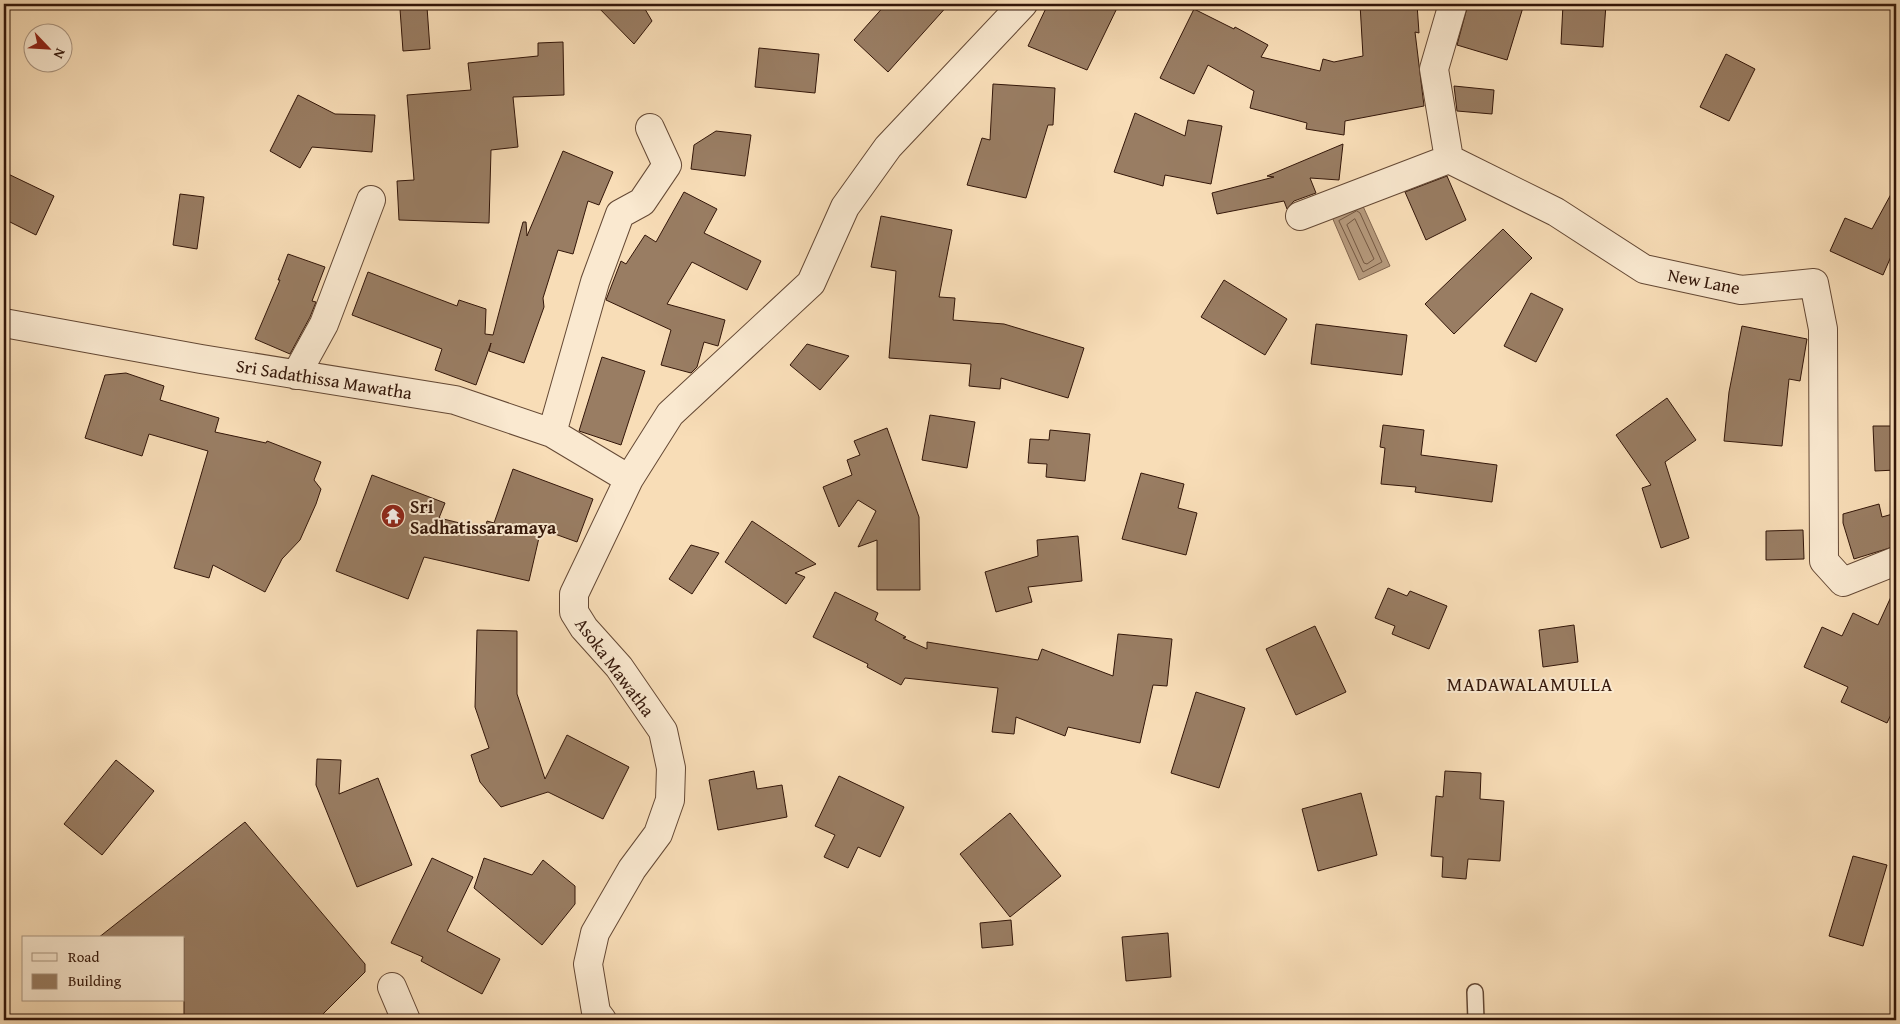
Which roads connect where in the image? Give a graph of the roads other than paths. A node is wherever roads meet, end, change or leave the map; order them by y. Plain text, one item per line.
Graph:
1 (1024, 4) edge
2 (1453, 4) edge
3 (650, 128) dead end
4 (1449, 159) junction
5 (371, 200) dead end
6 (1300, 216) dead end
7 (4, 323) edge
8 (296, 375) junction
9 (552, 433) junction
10 (629, 479) junction
11 (1896, 561) edge
12 (392, 987) dead end
13 (1475, 992) dead end
14 (406, 1020) edge
15 (602, 1020) edge
16 (1476, 1020) edge

1 - 10 street, Asoka Mawatha
2 - 4 street
3 - 9 street
4 - 6 street
4 - 11 street, New Lane
5 - 8 street
7 - 8 street, Sri Sadathissa Mawatha
8 - 9 street, Sri Sadathissa Mawatha
9 - 10 street, Sri Sadathissa Mawatha
10 - 15 street, Asoka Mawatha
12 - 14 street
13 - 16 lane

